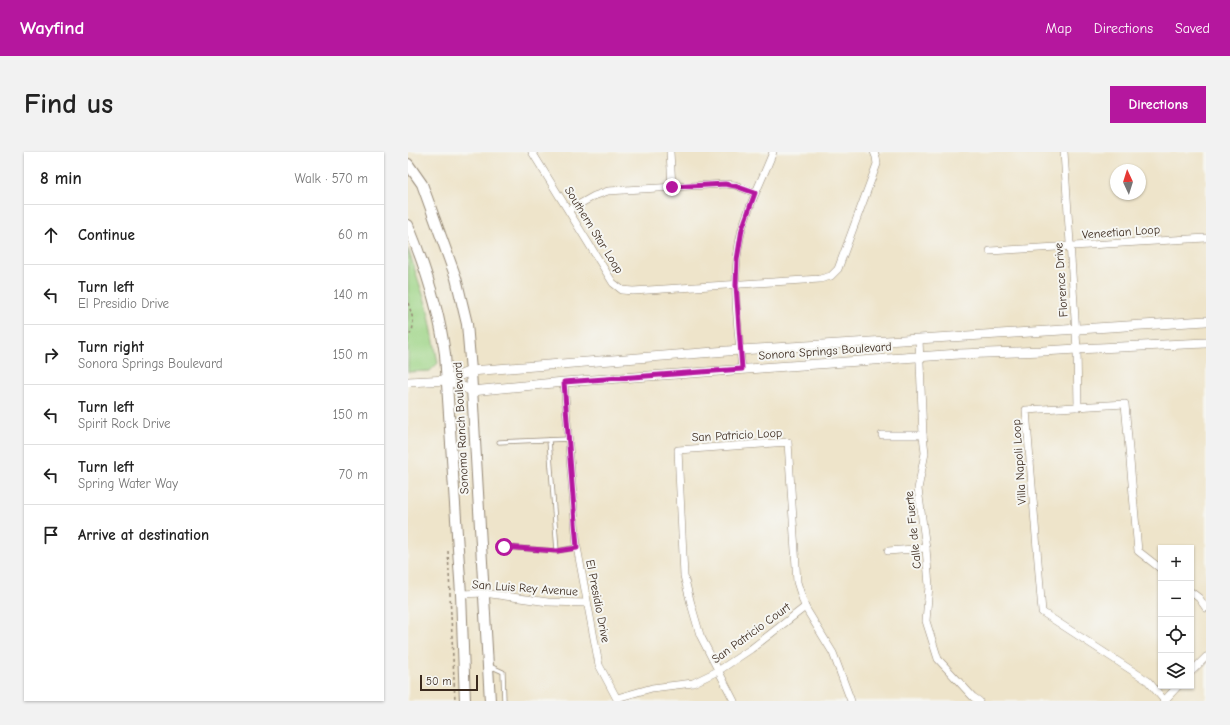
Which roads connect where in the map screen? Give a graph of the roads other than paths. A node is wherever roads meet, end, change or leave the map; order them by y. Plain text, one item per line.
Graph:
1 (532, 152) edge
2 (670, 152) edge
3 (773, 152) edge
4 (874, 152) edge
5 (1064, 152) edge
6 (408, 164) edge
7 (672, 187) junction
8 (755, 193) junction
9 (569, 210) junction
10 (408, 225) edge
11 (1206, 238) edge
12 (1070, 246) junction
13 (990, 251) dead end
14 (736, 285) junction
15 (1206, 321) edge
16 (1076, 329) junction
17 (919, 339) junction
18 (1206, 343) edge
19 (1077, 349) junction
20 (740, 350) junction
21 (920, 356) junction
22 (742, 369) junction
23 (471, 371) junction
24 (448, 380) junction
25 (408, 382) edge
26 (564, 382) junction
27 (472, 391) junction
28 (1078, 407) junction
29 (882, 435) dead end
30 (923, 435) junction
31 (568, 439) junction
32 (549, 440) junction
33 (499, 442) dead end
34 (504, 547) dead end
35 (577, 548) junction
36 (926, 548) junction
37 (557, 551) junction
38 (888, 551) dead end
39 (1158, 567) edge
40 (484, 593) junction
41 (461, 594) junction
42 (1194, 594) edge
43 (587, 603) junction
44 (805, 607) junction
45 (1206, 608) edge
46 (1206, 657) edge
47 (488, 664) junction
48 (1194, 669) edge
49 (718, 671) junction
50 (1175, 689) edge
51 (617, 700) edge
52 (465, 701) edge
53 (490, 701) edge
54 (504, 701) edge
55 (734, 701) edge
56 (851, 701) edge
57 (979, 701) edge
58 (1164, 701) edge

1 - 9 street, Southern Star Loop
2 - 7 street
3 - 8 street
4 - 14 street, Southern Star Loop
5 - 12 street, Florence Drive
6 - 23 main road, Sonoma Ranch Boulevard
7 - 8 street
7 - 9 street
8 - 14 street
9 - 14 street, Southern Star Loop
10 - 24 main road, Sonoma Ranch Boulevard
11 - 12 street, Veneetian Loop
12 - 13 street, Veneetian Loop
12 - 16 street, Florence Drive
14 - 20 street
15 - 16 street, Sonora Springs Boulevard
16 - 17 street, Sonora Springs Boulevard
16 - 19 street, Florence Drive
17 - 20 street, Sonora Springs Boulevard
17 - 21 street, Calle de Fuerte
18 - 19 street, Sonora Springs Boulevard
19 - 21 street, Sonora Springs Boulevard
19 - 28 street, Florence Drive
20 - 22 street
20 - 23 street, Sonora Springs Boulevard
21 - 22 street, Sonora Springs Boulevard
21 - 30 street, Calle de Fuerte
22 - 26 street, Sonora Springs Boulevard
23 - 24 street, Sonora Springs Boulevard
23 - 27 main road, Sonoma Ranch Boulevard
24 - 25 street, Sonora Springs Boulevard
24 - 27 street, Sonora Springs Boulevard
24 - 41 main road, Sonoma Ranch Boulevard
26 - 27 street, Sonora Springs Boulevard
26 - 31 street, El Presidio Drive
27 - 40 main road, Sonoma Ranch Boulevard
28 - 39 street, Villa Napoli Loop
28 - 58 street, Villa Napoli Loop
29 - 30 street
30 - 36 street, Calle de Fuerte
31 - 32 lane
31 - 35 street, El Presidio Drive
32 - 33 lane
32 - 37 lane
34 - 37 lane
35 - 37 lane
35 - 43 street, El Presidio Drive
36 - 38 street
36 - 57 street, Calle de Fuerte
40 - 41 street, San Luis Rey Avenue
40 - 43 street, San Luis Rey Avenue
40 - 47 main road, Sonoma Ranch Boulevard
41 - 52 main road, Sonoma Ranch Boulevard
42 - 45 street
43 - 51 street, El Presidio Drive
44 - 49 street, San Patricio Court
44 - 49 street, San Patricio Loop
44 - 56 street
46 - 48 street
47 - 53 main road, Sonoma Ranch Boulevard
47 - 54 lane
49 - 51 street, San Patricio Court
49 - 55 street
50 - 58 street

